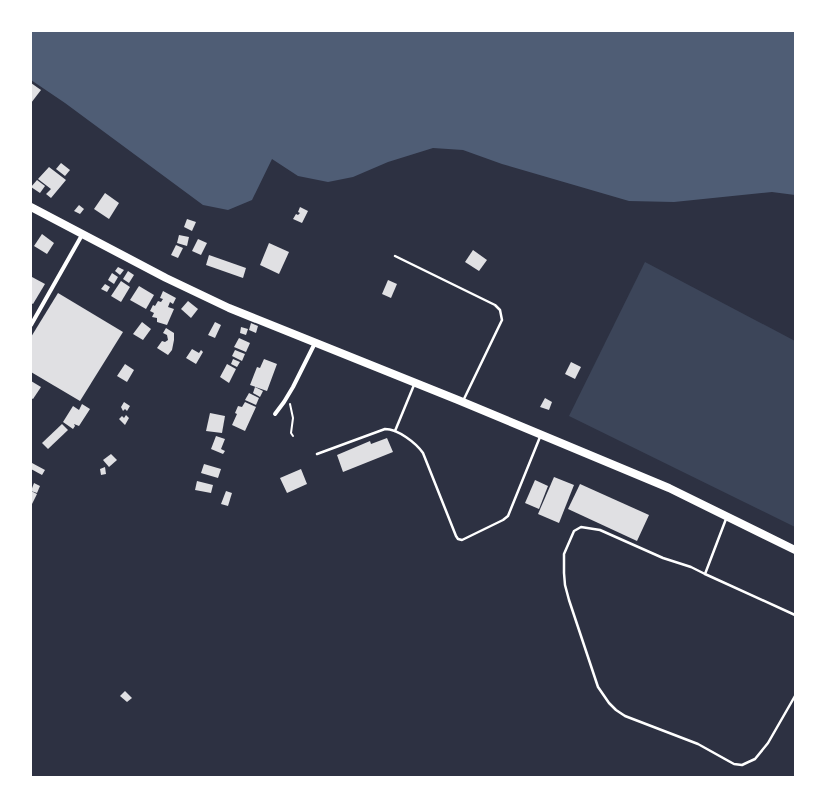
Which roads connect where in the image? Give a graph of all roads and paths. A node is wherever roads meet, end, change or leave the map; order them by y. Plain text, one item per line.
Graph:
1 (31, 207) edge
2 (82, 235) junction
3 (395, 256) dead end
4 (31, 325) edge
5 (316, 342) junction
6 (414, 382) junction
7 (288, 396) junction
8 (463, 402) junction
9 (275, 414) dead end
10 (395, 431) junction
11 (541, 434) junction
12 (293, 436) dead end
13 (317, 454) dead end
14 (727, 516) junction
15 (795, 550) edge
16 (705, 574) junction
17 (795, 615) edge
18 (795, 696) edge

1 - 2 highway
2 - 4 street
2 - 5 highway
3 - 8 lane
5 - 6 highway
5 - 7 street
6 - 8 highway
6 - 10 lane
7 - 9 street
7 - 12 path
8 - 11 highway
10 - 11 lane
10 - 13 lane
11 - 14 highway
14 - 15 highway
14 - 16 lane
16 - 17 lane
16 - 18 lane

